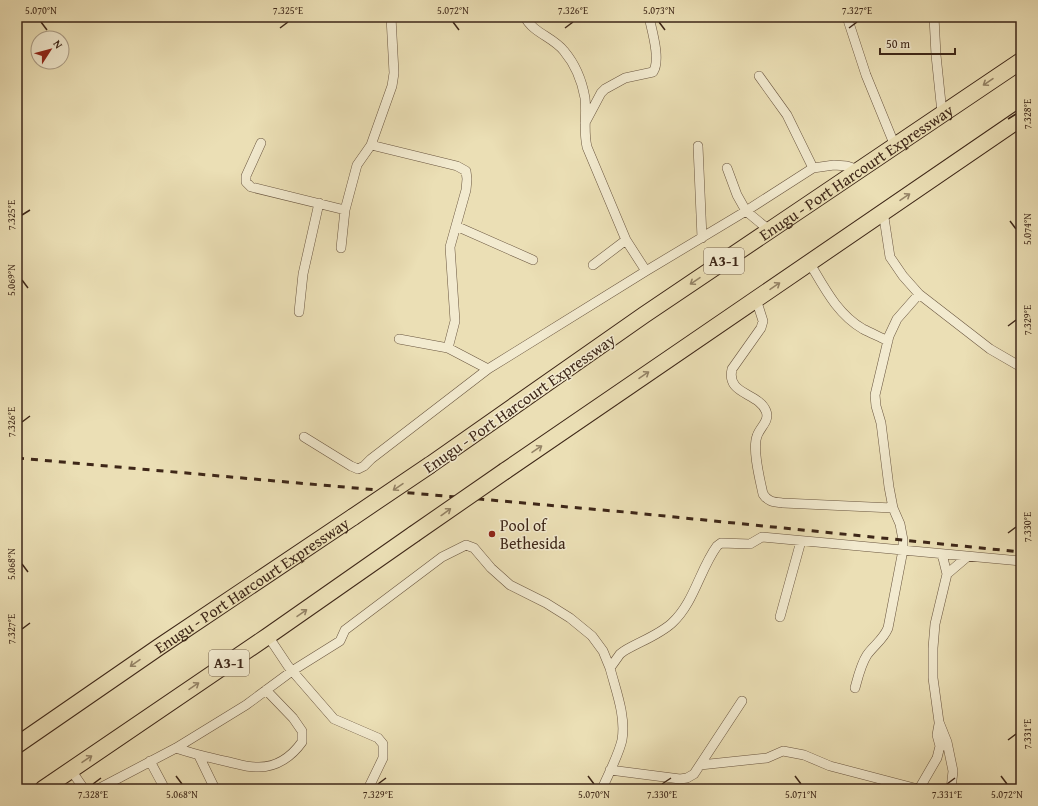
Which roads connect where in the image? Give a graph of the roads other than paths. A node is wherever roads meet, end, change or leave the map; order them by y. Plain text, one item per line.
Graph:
1 (390, 17) edge
2 (525, 17) edge
3 (649, 17) edge
4 (847, 17) edge
5 (934, 17) edge
6 (1021, 61) edge
7 (759, 76) dead end
8 (942, 113) junction
9 (1021, 118) edge
10 (584, 124) junction
11 (261, 143) dead end
12 (370, 145) junction
13 (698, 146) dead end
14 (895, 146) junction
15 (727, 168) dead end
16 (814, 168) junction
17 (859, 170) junction
18 (319, 203) junction
19 (345, 210) junction
20 (746, 211) junction
21 (884, 211) junction
22 (456, 226) junction
23 (769, 230) junction
24 (702, 238) junction
25 (626, 240) junction
26 (341, 248) dead end
27 (533, 260) dead end
28 (809, 262) junction
29 (593, 264) dead end
30 (646, 271) junction
31 (919, 294) junction
32 (756, 298) junction
33 (299, 312) dead end
34 (398, 339) dead end
35 (888, 341) junction
36 (448, 348) junction
37 (1021, 368) edge
38 (488, 369) junction
39 (304, 437) dead end
40 (893, 508) junction
41 (801, 541) junction
42 (903, 550) junction
43 (942, 554) junction
44 (967, 557) junction
45 (1021, 561) edge
46 (947, 574) junction
47 (780, 617) dead end
48 (268, 636) junction
49 (610, 668) junction
50 (292, 671) junction
51 (855, 688) dead end
52 (266, 690) junction
53 (742, 701) dead end
54 (939, 722) junction
55 (17, 745) edge
56 (176, 748) junction
57 (199, 756) junction
58 (150, 761) junction
59 (700, 765) junction
60 (71, 770) junction
61 (610, 770) junction
62 (43, 789) edge
63 (84, 789) edge
64 (98, 789) edge
65 (165, 789) edge
66 (215, 789) edge
67 (368, 789) edge
68 (602, 789) edge
69 (918, 789) edge
70 (951, 789) edge

1 - 12 street
2 - 10 street
3 - 10 street
4 - 14 street
5 - 8 street
6 -> 8 highway, Enugu - Port Harcourt Expressway / A3-1
7 - 16 street
8 - 14 highway, Enugu - Port Harcourt Expressway / A3-1
21 -> 9 highway, A3-1
10 - 25 street
11 - 18 street
12 - 19 street
12 - 22 street
13 - 24 street
14 - 17 highway, Enugu - Port Harcourt Expressway / A3-1
15 - 20 street
16 - 17 street
16 - 20 street
17 - 23 highway, Enugu - Port Harcourt Expressway / A3-1
18 - 19 street
18 - 33 street
19 - 26 street
20 - 23 street
20 - 24 street
21 - 28 highway, A3-1
21 - 31 street
22 - 27 street
22 - 36 street
23 -> 55 highway, Enugu - Port Harcourt Expressway / A3-1, bridge
24 - 30 street
25 - 29 street
25 - 30 street
32 -> 28 highway, A3-1
28 - 35 street
30 - 38 street
31 - 35 street
31 - 37 street
32 - 40 street
48 -> 32 highway, A3-1, bridge
34 - 36 street
35 - 40 street
36 - 38 street
38 - 39 street
40 - 42 street
41 - 42 street
41 - 47 street
41 - 49 street
42 - 43 street
42 - 51 street
43 - 44 street
43 - 46 street
44 - 45 street
44 - 46 street
46 - 54 street
48 - 50 street
60 -> 48 highway, A3-1
49 - 50 street
49 - 61 street
50 - 52 street
50 - 67 street
52 - 56 street
52 - 57 street
53 - 59 street
54 - 69 street
54 - 70 street
56 - 57 street
56 - 58 street
57 - 66 street
58 - 64 street
58 - 65 street
59 - 61 street
59 - 69 street
60 - 62 highway, A3-1
60 - 63 street
61 - 68 street

